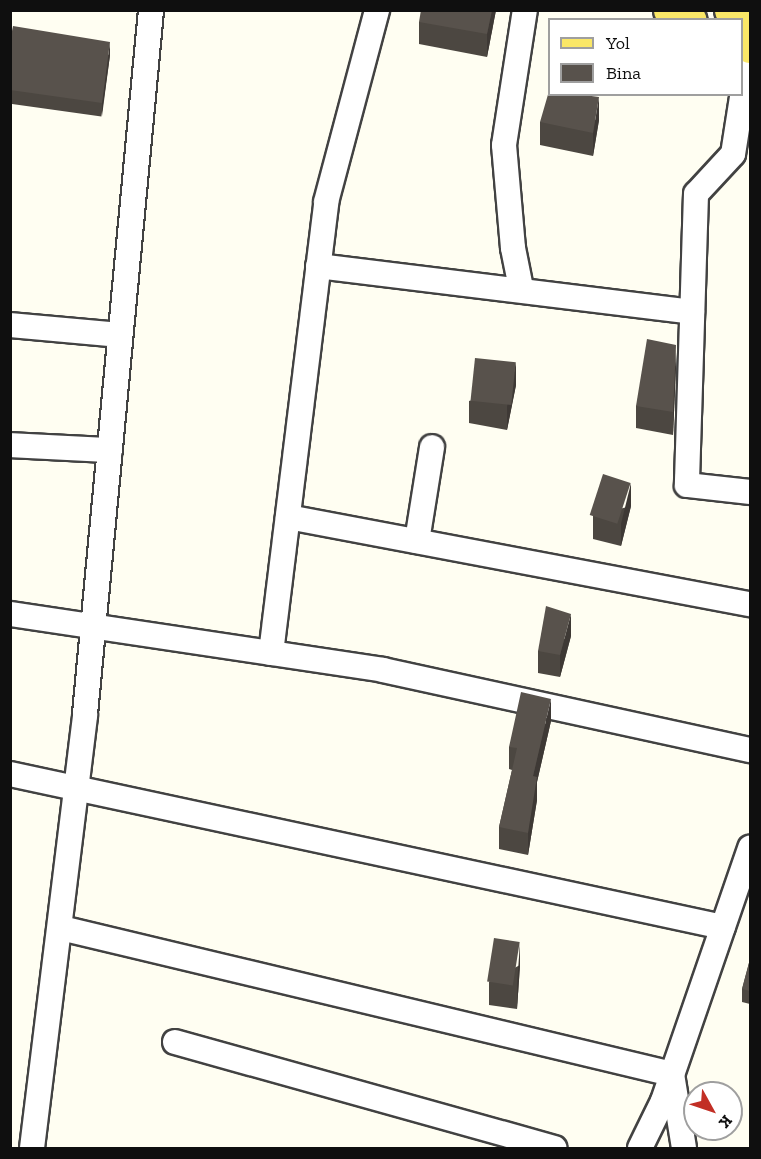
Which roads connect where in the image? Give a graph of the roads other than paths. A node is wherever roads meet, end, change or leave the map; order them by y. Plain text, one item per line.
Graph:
1 (151, 10) edge
2 (377, 10) edge
3 (525, 10) edge
4 (670, 10) edge
5 (731, 10) edge
6 (686, 18) edge
7 (750, 18) edge
8 (750, 46) edge
9 (743, 90) edge
10 (742, 96) edge
11 (318, 266) junction
12 (521, 288) junction
13 (692, 312) junction
14 (10, 325) edge
15 (120, 335) junction
16 (10, 445) edge
17 (432, 447) dead end
18 (110, 450) junction
19 (750, 492) edge
20 (288, 517) junction
21 (417, 541) junction
22 (750, 604) edge
23 (10, 614) edge
24 (93, 624) junction
25 (271, 653) junction
26 (750, 750) edge
27 (10, 774) edge
28 (76, 791) junction
29 (750, 848) edge
30 (61, 927) junction
31 (723, 927) junction
32 (175, 1042) dead end
33 (672, 1074) junction
34 (32, 1149) edge
35 (554, 1149) edge
36 (640, 1149) edge
37 (684, 1149) edge

1 - 15 street
2 - 11 street
3 - 12 street
4 - 6 main road
5 - 7 main road
8 - 9 street
10 - 13 street
11 - 12 street
11 - 20 street
12 - 13 street
13 - 19 street
14 - 15 street
15 - 18 street
16 - 18 street
17 - 21 street
18 - 24 street
20 - 21 street
20 - 25 street
21 - 22 street
23 - 24 street
24 - 25 street
24 - 28 street
25 - 26 street
27 - 28 street
28 - 30 street
28 - 31 street
29 - 31 street
30 - 33 street
30 - 34 street
31 - 33 street
32 - 35 street
33 - 36 street
33 - 37 street

